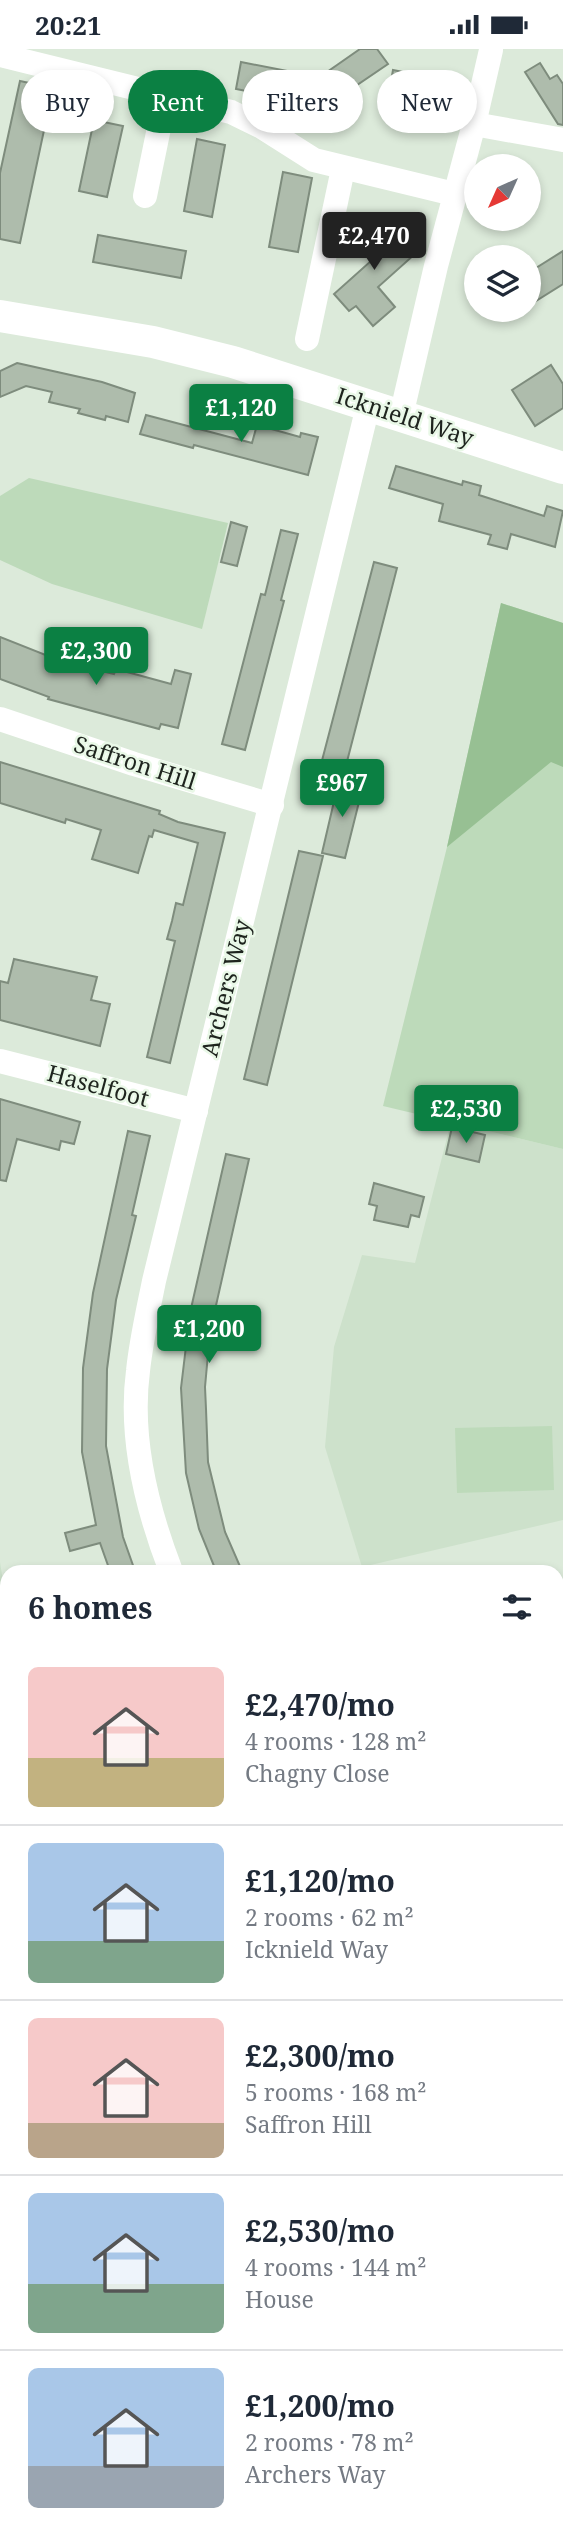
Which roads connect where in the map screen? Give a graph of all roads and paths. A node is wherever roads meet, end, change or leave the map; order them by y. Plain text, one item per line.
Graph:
1 (491, 50) edge
2 (0, 55) edge
3 (128, 85) edge
4 (228, 110) edge
5 (477, 111) edge
6 (477, 125) edge
7 (158, 133) edge
8 (471, 133) edge
9 (563, 140) edge
10 (343, 169) junction
11 (454, 194) junction
12 (145, 196) dead end
13 (0, 316) edge
14 (307, 339) dead end
15 (368, 405) junction
16 (401, 416) junction
17 (563, 468) edge
18 (0, 719) edge
19 (272, 805) junction
20 (0, 1061) edge
21 (196, 1111) junction
22 (169, 1565) edge

1 - 5 street
2 - 3 street
4 - 10 street
6 - 9 street
7 - 12 street
8 - 11 street
10 - 11 street
10 - 14 street
11 - 16 street
13 - 15 street, Icknield Way
15 - 16 street, Icknield Way
15 - 19 street, Archers Way
16 - 17 street, Icknield Way
18 - 19 street, Saffron Hill
19 - 21 street, Archers Way
20 - 21 street, Haselfoot
21 - 22 street, Archers Way

